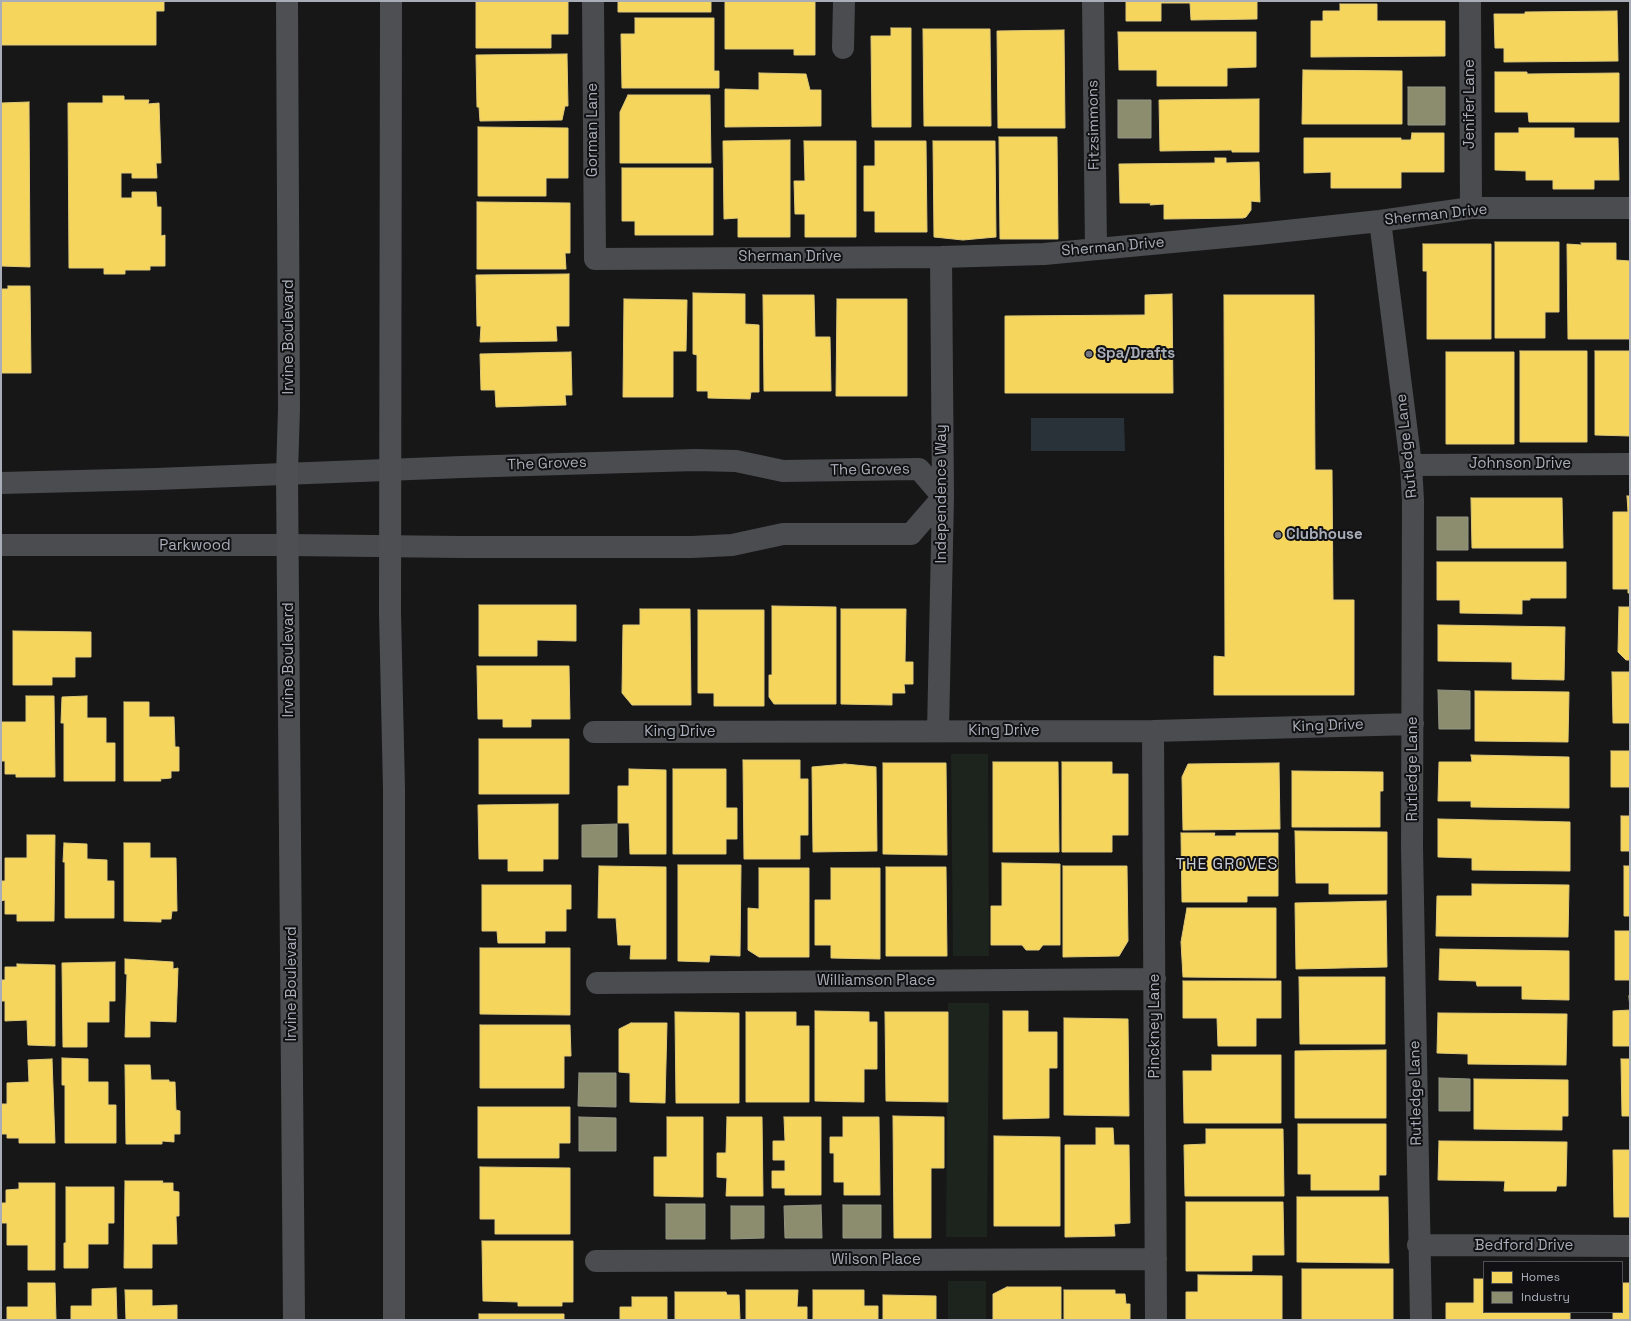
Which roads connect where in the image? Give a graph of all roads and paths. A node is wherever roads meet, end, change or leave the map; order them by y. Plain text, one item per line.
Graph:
1 (288, 1) edge
2 (391, 1) edge
3 (593, 1) edge
4 (844, 1) edge
5 (861, 1) edge
6 (1093, 1) edge
7 (1470, 1) edge
8 (843, 48) dead end
9 (1471, 208) junction
10 (1630, 208) edge
11 (1380, 221) junction
12 (1096, 248) junction
13 (941, 257) junction
14 (595, 259) joint
15 (1630, 464) edge
16 (1411, 465) junction
17 (390, 470) junction
18 (287, 474) junction
19 (1, 483) edge
20 (942, 497) junction
21 (1, 545) edge
22 (288, 545) junction
23 (390, 546) junction
24 (1413, 724) junction
25 (938, 731) junction
26 (1153, 731) junction
27 (594, 732) dead end
28 (1155, 979) junction
29 (597, 983) dead end
30 (1418, 1245) junction
31 (1630, 1246) edge
32 (1156, 1259) junction
33 (596, 1261) dead end
34 (294, 1320) edge
35 (394, 1320) edge
36 (1156, 1320) edge
37 (1421, 1320) edge

1 - 18 main road, Irvine Boulevard
2 - 17 main road
3 - 14 street, Gorman Lane
4 - 5 street
4 - 8 street
6 - 12 street, Fitzsimmons
7 - 9 street, Jenifer Lane
9 - 10 street, Sherman Drive
9 - 11 street, Sherman Drive
11 - 12 street, Sherman Drive
11 - 16 street, Rutledge Lane
12 - 13 street, Sherman Drive
13 - 14 street, Sherman Drive
13 - 20 street, Independence Way
15 - 16 street, Johnson Drive
16 - 24 street, Rutledge Lane
17 - 18 street, The Groves
17 - 20 street, The Groves
17 - 23 main road
18 - 19 street
18 - 22 main road, Irvine Boulevard
20 - 23 street
20 - 25 street, Independence Way
21 - 22 street, Parkwood
22 - 23 street, Parkwood
22 - 34 main road, Irvine Boulevard
23 - 35 main road
24 - 26 street, King Drive
24 - 30 street, Rutledge Lane
25 - 26 street, King Drive
25 - 27 street, King Drive
26 - 28 street, Pinckney Lane
28 - 29 street, Williamson Place
28 - 32 street, Pinckney Lane
30 - 31 street, Bedford Drive
30 - 37 street, Rutledge Lane
32 - 33 street, Wilson Place
32 - 36 street, Pinckney Lane

